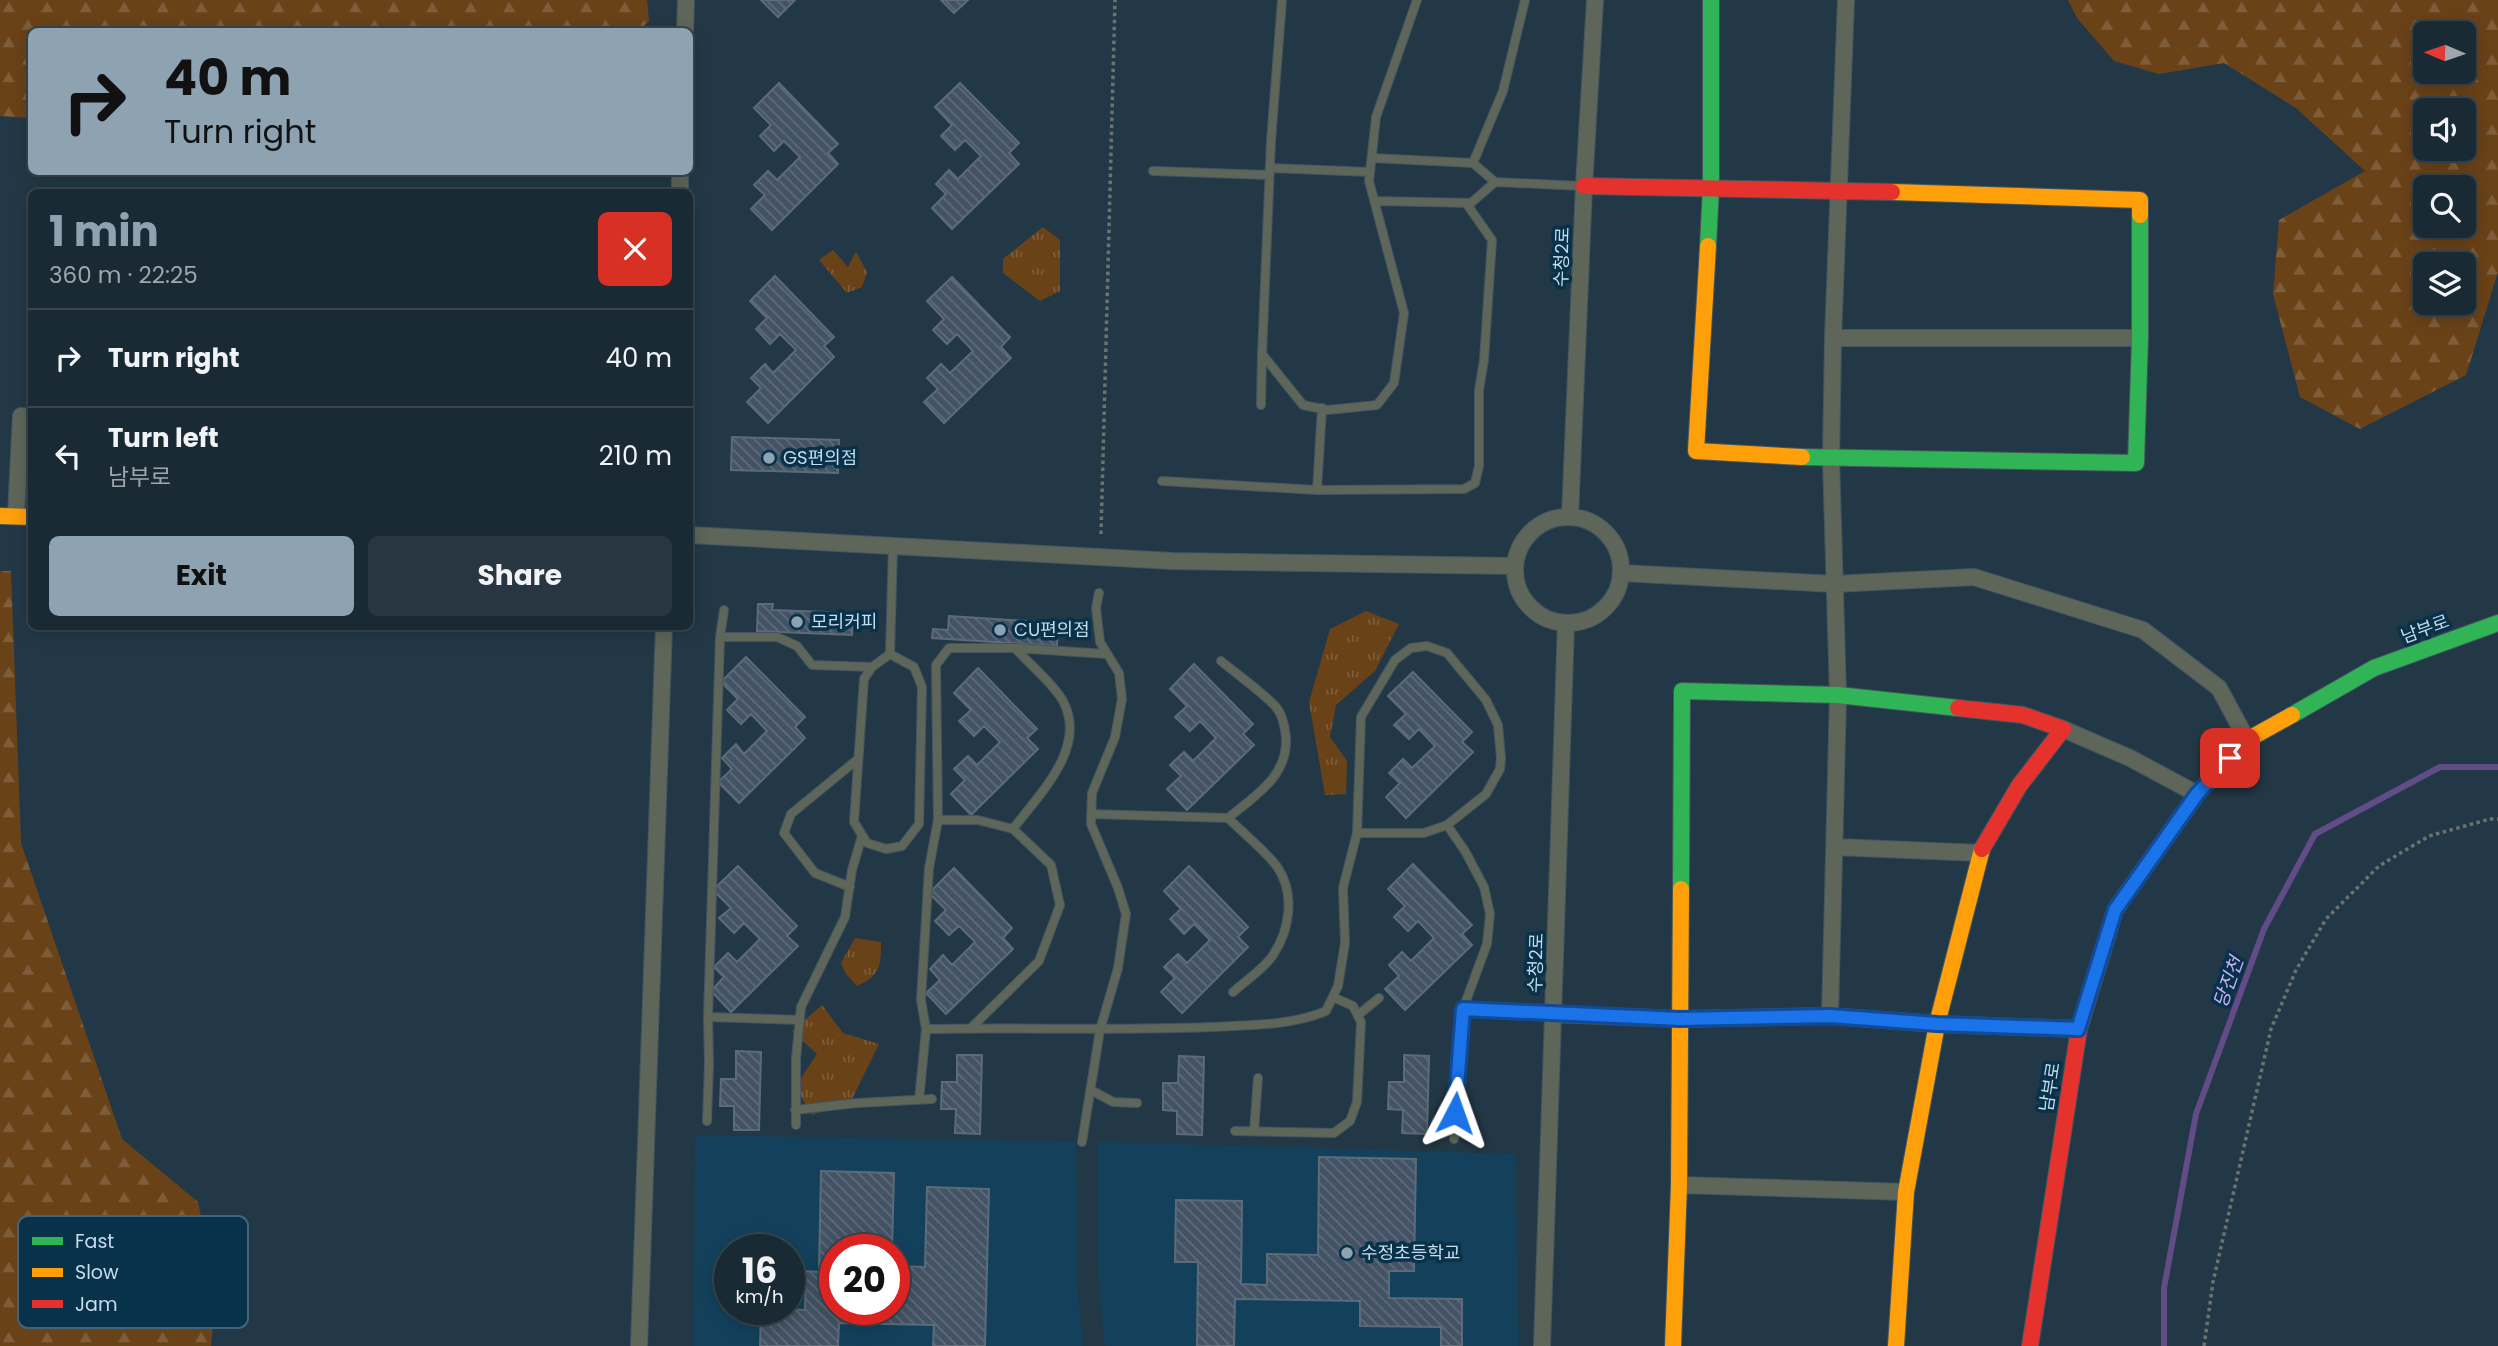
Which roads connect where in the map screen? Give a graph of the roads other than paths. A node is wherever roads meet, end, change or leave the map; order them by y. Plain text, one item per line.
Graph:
1 (686, 0) edge
2 (1282, 0) edge
3 (1417, 0) edge
4 (1525, 0) edge
5 (1595, 0) edge
6 (1711, 0) edge
7 (1846, 0) edge
8 (685, 28) edge
9 (1372, 158) junction
10 (1473, 163) junction
11 (1153, 171) dead end
12 (1269, 171) junction
13 (1370, 172) junction
14 (1495, 182) junction
15 (1584, 186) junction
16 (1711, 187) junction
17 (1839, 192) junction
18 (1375, 201) junction
19 (1466, 203) junction
20 (1833, 338) junction
21 (2140, 338) junction
22 (1262, 354) junction
23 (1261, 405) dead end
24 (1322, 408) junction
25 (28, 417) edge
26 (1831, 459) junction
27 (1162, 481) dead end
28 (1317, 489) junction
29 (16, 516) edge
30 (1570, 516) junction
31 (693, 535) edge
32 (893, 546) junction
33 (1515, 566) junction
34 (1621, 573) junction
35 (1834, 584) junction
36 (1099, 593) dead end
37 (724, 610) dead end
38 (1566, 623) junction
39 (2498, 623) edge
40 (664, 630) edge
41 (720, 637) junction
42 (1015, 648) junction
43 (890, 654) junction
44 (1106, 654) junction
45 (1221, 661) dead end
46 (872, 667) junction
47 (918, 675) junction
48 (936, 675) junction
49 (1838, 695) junction
50 (2063, 729) junction
51 (2247, 740) junction
52 (858, 759) junction
53 (2197, 794) junction
54 (1091, 814) junction
55 (1228, 818) junction
56 (938, 820) junction
57 (1447, 825) junction
58 (1013, 830) junction
59 (1357, 833) junction
60 (862, 836) junction
61 (1836, 847) junction
62 (1980, 853) junction
63 (850, 887) junction
64 (1233, 992) dead end
65 (1333, 997) junction
66 (1379, 998) dead end
67 (1463, 1009) junction
68 (1553, 1014) junction
69 (1358, 1015) junction
70 (1830, 1016) junction
71 (708, 1017) junction
72 (1680, 1019) junction
73 (800, 1020) junction
74 (1937, 1024) junction
75 (971, 1028) junction
76 (926, 1029) junction
77 (2078, 1029) junction
78 (1100, 1030) junction
79 (1258, 1078) dead end
80 (1090, 1090) junction
81 (932, 1098) dead end
82 (919, 1100) junction
83 (1137, 1102) dead end
84 (795, 1110) junction
85 (707, 1121) dead end
86 (796, 1125) dead end
87 (1235, 1131) dead end
88 (1254, 1131) junction
89 (1454, 1139) dead end
90 (1082, 1142) dead end
91 (1679, 1185) junction
92 (1906, 1192) junction
93 (639, 1346) edge
94 (1542, 1346) edge
95 (1673, 1346) edge
96 (1896, 1346) edge
97 (2030, 1346) edge

1 - 8 street
2 - 12 lane
3 - 9 lane
4 - 10 lane
5 - 15 street, 수청2로
6 - 16 street
7 - 17 street
9 - 10 lane
9 - 13 lane
10 - 14 lane
11 - 12 lane
12 - 13 lane
12 - 22 lane
13 - 18 lane
14 - 15 lane
14 - 19 lane
15 - 16 street
15 - 30 street, 수청2로
16 - 17 street
16 - 26 street
17 - 20 street
17 - 21 street
18 - 19 lane
18 - 24 lane
19 - 28 lane
20 - 21 street
20 - 26 street
21 - 26 street
22 - 23 lane
22 - 24 lane
24 - 28 lane
25 - 29 street
26 - 35 street
27 - 28 lane
30 - 33 street
30 - 34 street
31 - 32 street
32 - 33 street
32 - 43 lane
33 - 38 street
34 - 35 street
34 - 38 street
35 - 49 street
35 - 51 street
36 - 44 lane
37 - 41 lane
38 - 68 street, 수청2로
39 - 51 street, 남부로
40 - 93 street
41 - 46 lane
41 - 71 lane
42 - 44 lane
42 - 48 lane
42 - 58 lane
43 - 46 lane
43 - 47 lane
44 - 54 lane
45 - 55 lane
46 - 52 lane
47 - 48 lane
47 - 60 lane
48 - 56 lane
49 - 50 street
49 - 61 street
49 - 72 street
50 - 53 street
50 - 62 street
51 - 53 street, 남부로
52 - 60 lane
52 - 63 lane
53 - 77 street, 남부로
54 - 55 lane
54 - 78 lane
55 - 64 lane
56 - 58 lane
56 - 76 lane
57 - 59 lane
57 - 59 lane
57 - 67 lane
58 - 75 lane
59 - 65 lane
60 - 63 lane
61 - 62 street
61 - 70 street
62 - 74 street
63 - 73 lane
65 - 69 lane
65 - 78 lane
66 - 69 lane
67 - 68 lane
67 - 89 lane
68 - 72 street
68 - 94 street, 수청2로
69 - 88 lane
70 - 72 street
70 - 74 street
71 - 73 lane
71 - 85 lane
72 - 91 street
73 - 84 lane
74 - 77 street
74 - 92 street
75 - 76 lane
75 - 78 lane
76 - 82 lane
77 - 97 street, 남부로
78 - 80 lane
79 - 88 lane
80 - 83 lane
80 - 90 lane
81 - 82 lane
82 - 84 lane
84 - 86 lane
87 - 88 lane
91 - 92 street
91 - 95 street
92 - 96 street

